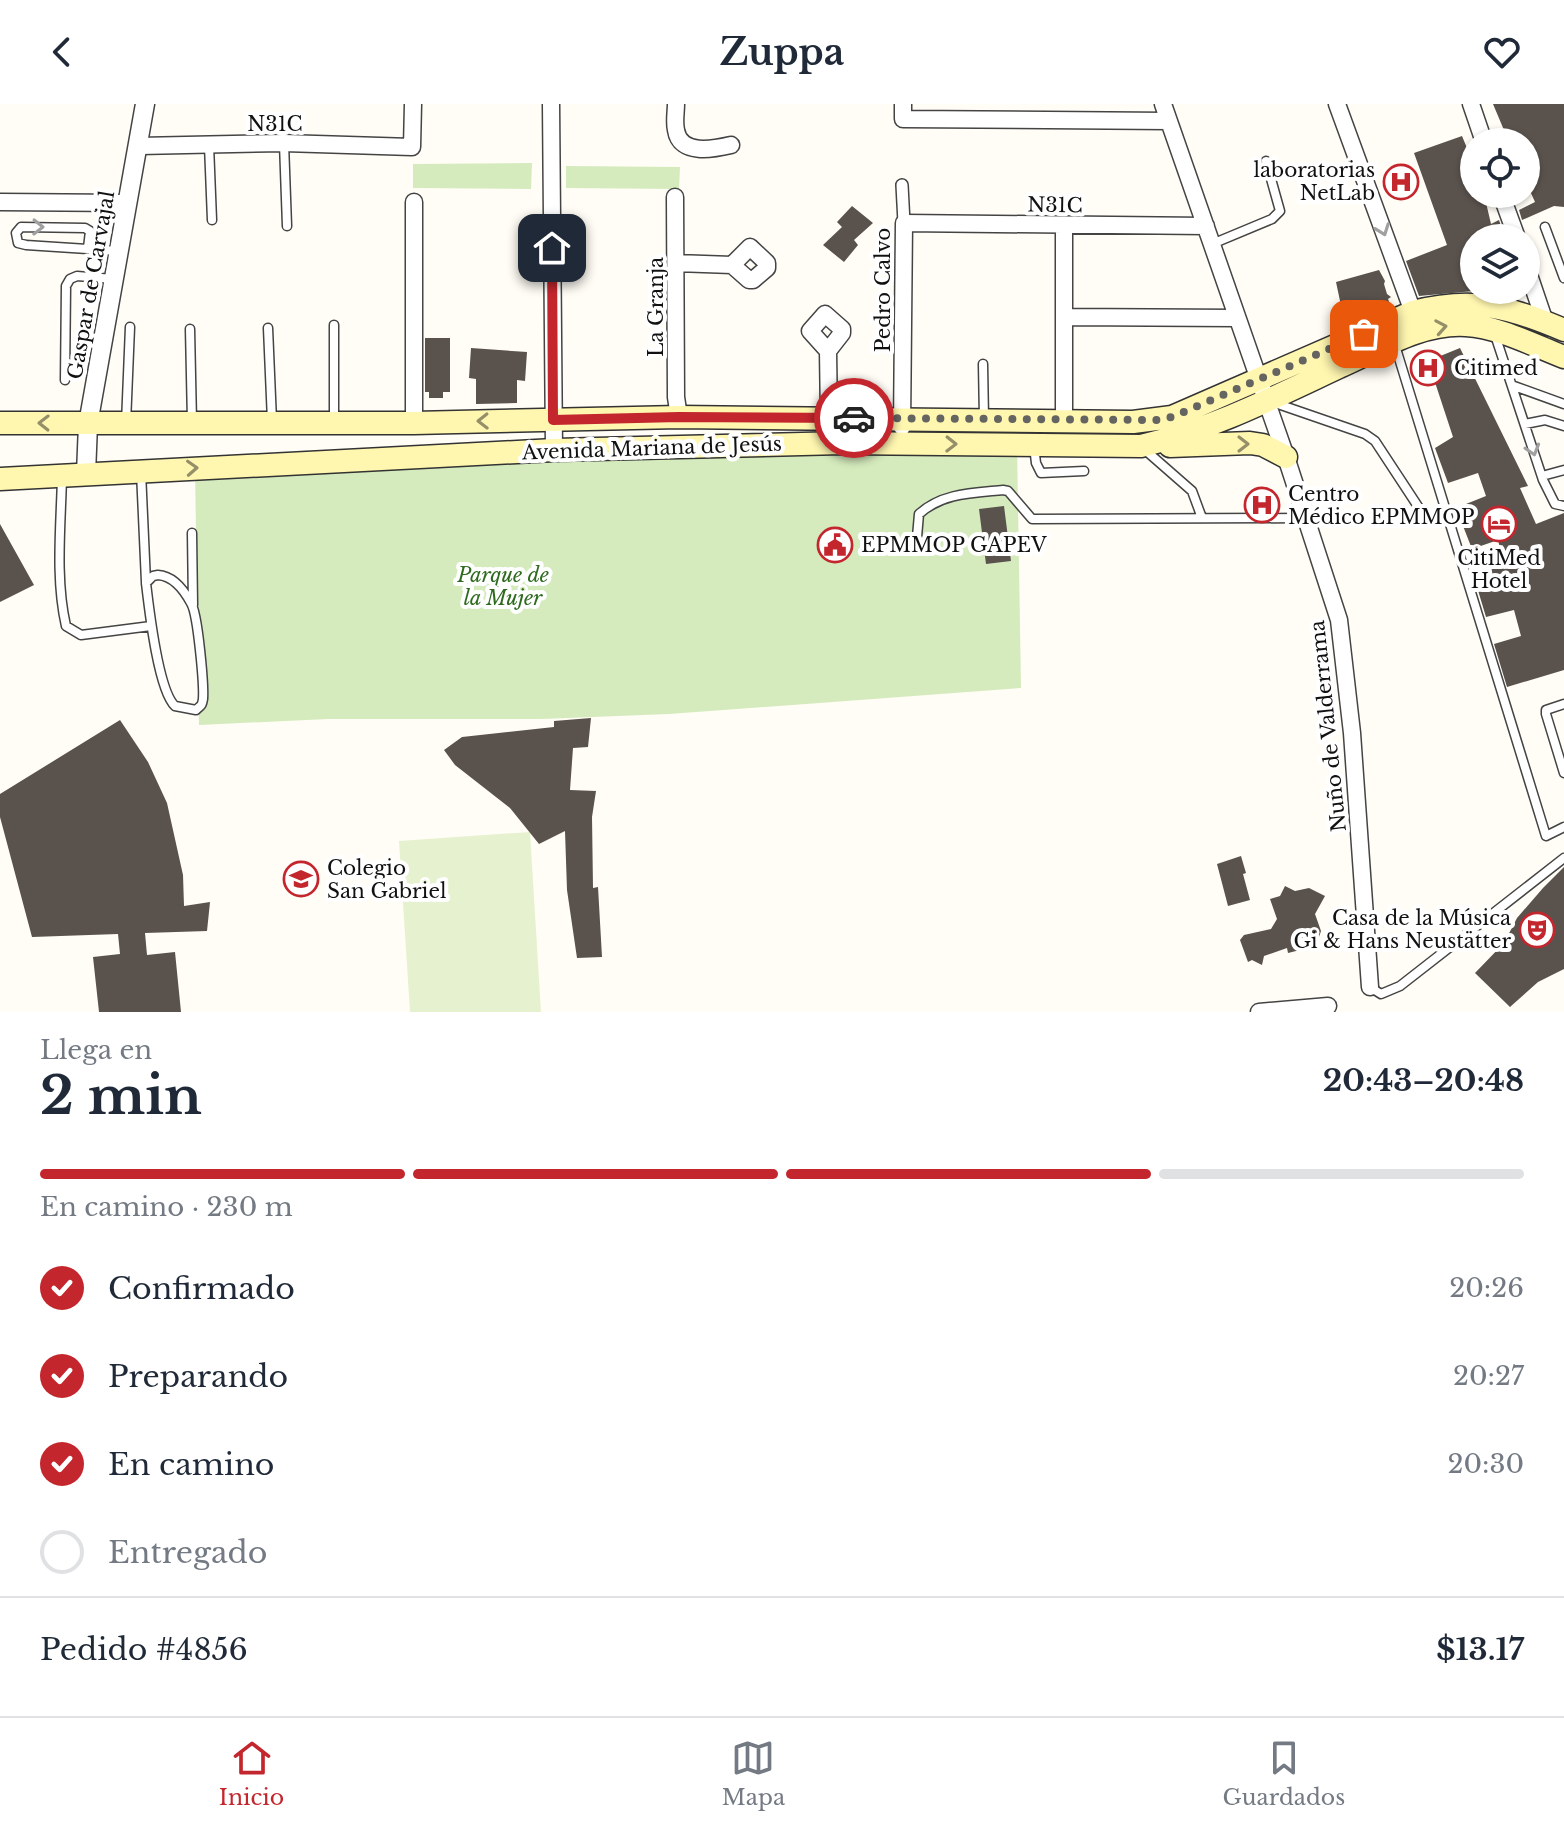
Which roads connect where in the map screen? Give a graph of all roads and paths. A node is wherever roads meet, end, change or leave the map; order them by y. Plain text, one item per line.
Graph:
1 (145, 104) edge
2 (413, 104) edge
3 (551, 104) edge
4 (676, 104) edge
5 (1163, 104) edge
6 (1337, 104) edge
7 (1471, 104) edge
8 (903, 111) edge
9 (1169, 121) junction
10 (1479, 128) edge
11 (284, 143) junction
12 (209, 145) junction
13 (731, 145) dead end
14 (139, 146) junction
15 (1266, 161) dead end
16 (902, 185) dead end
17 (675, 197) dead end
18 (0, 202) edge
19 (414, 202) dead end
20 (127, 203) junction
21 (212, 220) dead end
22 (904, 223) junction
23 (1064, 225) junction
24 (287, 226) dead end
25 (1206, 226) junction
26 (1545, 227) dead end
27 (1212, 244) junction
28 (88, 248) junction
29 (119, 251) junction
30 (676, 263) junction
31 (732, 265) dead end
32 (1564, 278) edge
33 (114, 279) junction
34 (1540, 295) edge
35 (1413, 312) junction
36 (1064, 317) junction
37 (1237, 318) junction
38 (334, 325) dead end
39 (1555, 326) edge
40 (130, 327) dead end
41 (268, 328) dead end
42 (190, 329) dead end
43 (1494, 331) junction
44 (1387, 334) junction
45 (828, 351) dead end
46 (1564, 357) edge
47 (983, 364) dead end
48 (65, 380) dead end
49 (1514, 386) junction
50 (1263, 391) junction
51 (1564, 404) edge
52 (679, 417) junction
53 (836, 418) junction
54 (902, 419) junction
55 (553, 420) junction
56 (984, 420) junction
57 (334, 421) junction
58 (1064, 421) junction
59 (272, 422) junction
60 (0, 423) edge
61 (192, 423) junction
62 (414, 423) junction
63 (88, 424) junction
64 (126, 424) junction
65 (1525, 424) junction
66 (1564, 426) edge
67 (842, 443) junction
68 (901, 443) junction
69 (1034, 446) junction
70 (1141, 446) junction
71 (554, 450) junction
72 (1286, 457) junction
73 (1564, 470) edge
74 (141, 471) junction
75 (1084, 471) dead end
76 (86, 474) junction
77 (62, 475) junction
78 (1542, 476) junction
79 (0, 479) edge
80 (1564, 506) edge
81 (1421, 511) dead end
82 (1202, 518) junction
83 (1305, 518) junction
84 (192, 533) dead end
85 (917, 537) dead end
86 (146, 583) junction
87 (193, 606) junction
88 (151, 626) junction
89 (1564, 704) edge
90 (1564, 773) edge
91 (1564, 827) edge
92 (1564, 858) edge
93 (1370, 987) joint
94 (1328, 1006) dead end
95 (1259, 1012) edge

1 - 14 street, Gaspar de Carvajal
2 - 11 street, N31C
3 - 55 street
4 - 13 street
5 - 9 street, Nuño de Valderrama
6 -> 35 street
7 - 10 street
8 - 9 street
9 - 25 street, Nuño de Valderrama
11 - 12 street, N31C
11 - 24 lane
12 - 14 street, N31C
12 - 21 lane
14 - 20 street, Gaspar de Carvajal
15 - 27 lane
16 - 22 street, Pedro Calvo
17 - 30 street, La Granja
18 - 20 street
19 - 62 street
20 - 29 street, Gaspar de Carvajal
22 - 23 street, N31C
22 - 54 street, Pedro Calvo
23 - 25 street, N31C
23 - 36 street
25 - 27 street, Nuño de Valderrama
26 - 32 lane
27 - 37 street, Nuño de Valderrama
28 -> 28 lane
28 - 29 lane
29 - 33 street, Gaspar de Carvajal
30 - 31 street
30 - 52 street, La Granja
33 - 48 lane
33 - 63 street, Gaspar de Carvajal
34 - 39 street
35 - 39 main road, Avenida Mariana de Jesús
35 - 44 main road, Avenida Mariana de Jesús
36 - 37 street
36 - 58 street
37 - 50 street, Nuño de Valderrama
38 - 57 lane
40 - 64 lane
41 - 59 lane
42 - 61 lane
44 -> 43 main road, Avenida Mariana de Jesús
43 - 46 main road, Avenida Mariana de Jesús
43 - 49 lane
44 - 50 main road, Avenida Mariana de Jesús
44 - 91 lane
45 - 53 street
47 - 56 lane
49 - 51 lane
49 - 65 lane
50 - 58 main road, Avenida Mariana de Jesús
50 - 70 main road, Avenida Mariana de Jesús
50 - 72 street, Nuño de Valderrama
50 - 81 lane
52 - 53 main road, Avenida Mariana de Jesús
52 - 55 main road, Avenida Mariana de Jesús
53 - 54 main road, Avenida Mariana de Jesús
53 - 67 main road
54 - 56 main road, Avenida Mariana de Jesús
54 - 68 street, Pedro Calvo
55 -> 62 main road, Avenida Mariana de Jesús
55 - 71 street
56 - 58 main road, Avenida Mariana de Jesús
57 - 59 main road, Avenida Mariana de Jesús
57 - 62 main road, Avenida Mariana de Jesús
59 - 61 main road, Avenida Mariana de Jesús
63 -> 60 main road, Avenida Mariana de Jesús
61 - 64 main road, Avenida Mariana de Jesús
63 - 64 main road, Avenida Mariana de Jesús
63 - 76 street, Gaspar de Carvajal
65 - 66 lane
65 -> 78 lane
67 - 68 main road, Avenida Mariana de Jesús
67 - 71 main road, Avenida Mariana de Jesús
68 -> 69 main road, Avenida Mariana de Jesús
69 - 70 main road, Avenida Mariana de Jesús
69 - 75 lane
70 -> 72 main road
70 - 82 lane
74 -> 71 main road, Avenida Mariana de Jesús
72 - 83 street, Nuño de Valderrama
73 - 78 lane
74 - 76 main road, Avenida Mariana de Jesús
74 - 86 lane
76 - 77 main road, Avenida Mariana de Jesús
77 - 79 main road, Avenida Mariana de Jesús
77 - 88 lane
78 - 80 lane
82 - 83 lane
82 - 85 lane
83 - 93 street, Nuño de Valderrama
84 - 87 lane
86 - 87 lane
86 - 88 lane
87 - 88 lane
89 - 90 lane
92 - 93 lane, Nuño de Valderrama
94 - 95 street

